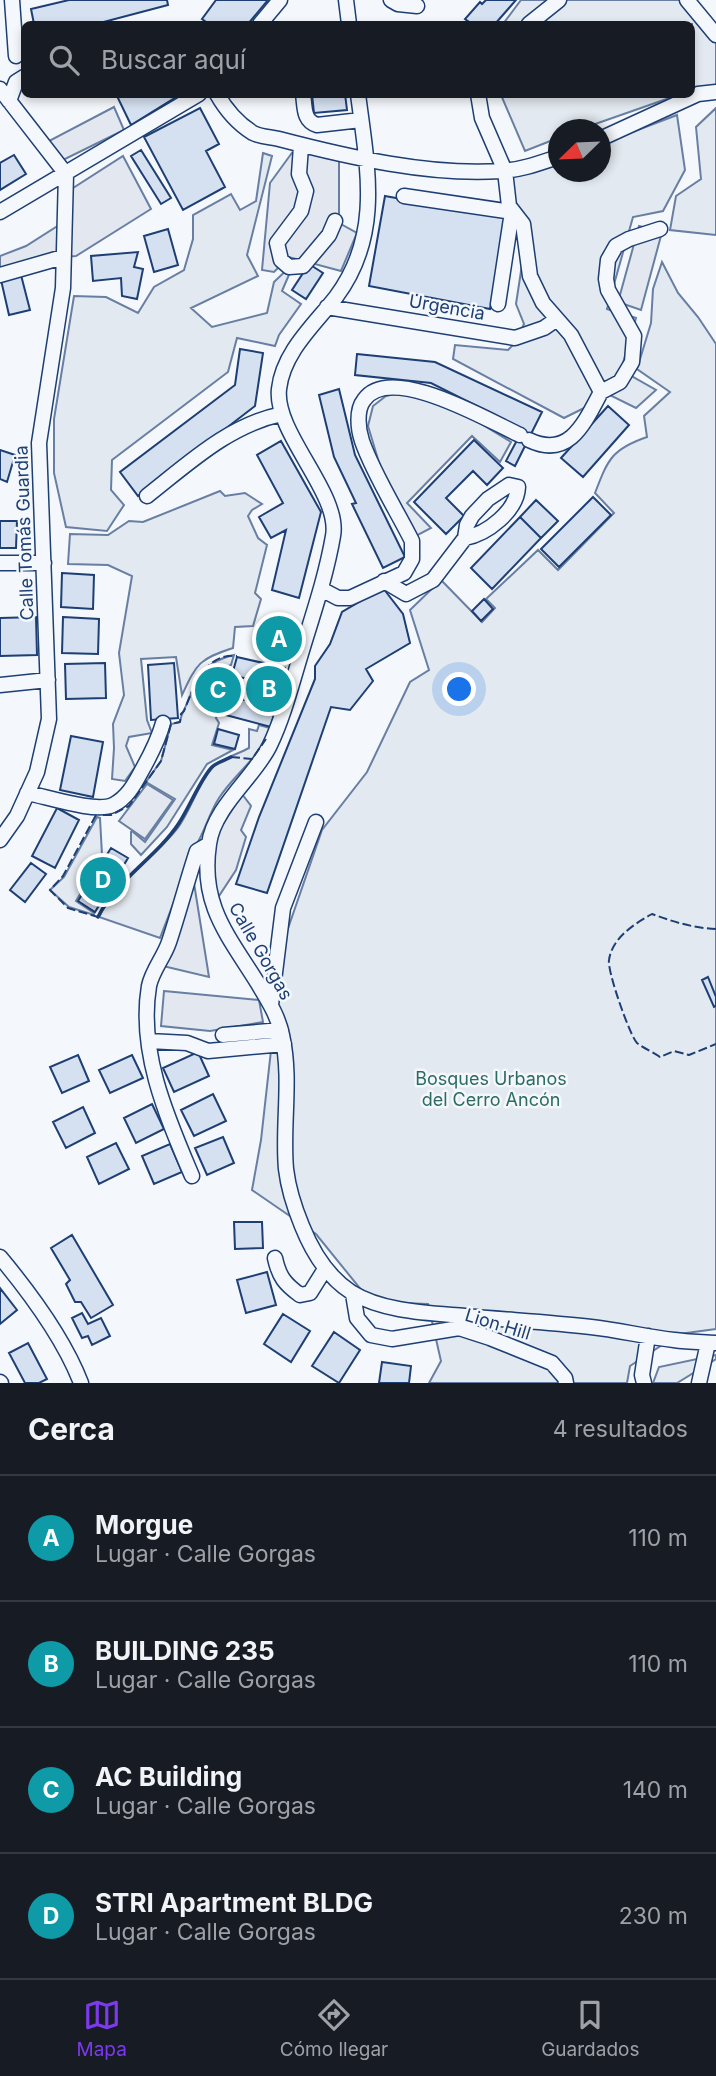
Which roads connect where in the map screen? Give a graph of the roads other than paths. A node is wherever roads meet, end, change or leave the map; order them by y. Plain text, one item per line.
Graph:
1 (12, 0) edge
2 (279, 0) edge
3 (346, 0) edge
4 (391, 0) edge
5 (559, 0) edge
6 (687, 0) edge
7 (417, 6) dead end
8 (262, 21) edge
9 (349, 21) edge
10 (533, 21) edge
11 (716, 35) edge
12 (16, 56) dead end
13 (21, 79) edge
14 (716, 92) edge
15 (5, 95) edge
16 (695, 95) edge
17 (192, 98) edge
18 (220, 98) edge
19 (304, 98) edge
20 (358, 98) edge
21 (479, 98) edge
22 (689, 98) edge
23 (361, 120) junction
24 (611, 134) edge
25 (301, 146) junction
26 (367, 158) junction
27 (548, 160) edge
28 (505, 171) junction
29 (66, 174) junction
30 (404, 196) dead end
31 (0, 212) edge
32 (512, 212) junction
33 (335, 221) dead end
34 (660, 229) dead end
35 (63, 257) junction
36 (0, 275) edge
37 (498, 304) dead end
38 (327, 307) junction
39 (557, 319) junction
40 (601, 392) junction
41 (282, 414) junction
42 (146, 496) dead end
43 (465, 538) dead end
44 (0, 563) edge
45 (44, 563) junction
46 (384, 581) junction
47 (321, 589) junction
48 (48, 680) junction
49 (0, 685) edge
50 (163, 723) dead end
51 (27, 793) junction
52 (316, 822) dead end
53 (0, 840) edge
54 (209, 844) junction
55 (271, 1005) junction
56 (223, 1035) dead end
57 (282, 1037) junction
58 (149, 1041) junction
59 (192, 1176) dead end
60 (0, 1257) edge
61 (275, 1258) dead end
62 (325, 1269) junction
63 (353, 1294) junction
64 (648, 1336) junction
65 (712, 1343) edge
66 (81, 1383) edge
67 (566, 1383) edge
68 (644, 1383) edge
69 (699, 1383) edge

1 - 12 street
2 - 8 street
3 - 9 street
4 - 7 street
5 - 10 street
6 - 11 street
13 - 15 street
14 - 16 street
15 - 29 street
17 - 29 street
18 - 25 street
19 - 23 street
20 - 23 street, Calle Gorgas
21 - 28 street
22 - 24 street
23 - 26 street, Calle Gorgas
25 - 26 street
25 - 33 street
26 - 28 street
26 - 38 street, Calle Gorgas
27 - 28 street
28 - 32 street
29 - 31 street
29 - 35 street, Calle Tomás Guardia
30 - 32 street
32 - 37 street
32 - 39 street
34 - 40 street
35 - 36 street
35 - 45 street, Calle Tomás Guardia
38 - 39 street, Urgencia
38 - 41 street, Calle Gorgas
39 - 40 street
40 - 46 street
41 - 42 street
41 - 47 street, Calle Gorgas
43 - 46 street
44 - 45 street
45 - 48 street, Calle Tomás Guardia
46 - 47 street
47 - 54 street, Calle Gorgas
48 - 49 street
48 - 51 street, Calle Tomás Guardia
50 - 51 street
51 - 53 street, Calle Tomás Guardia
52 - 55 street
54 - 55 street, Calle Gorgas
54 - 58 street
55 - 57 street, Calle Gorgas
56 - 57 street
57 - 58 street
57 - 62 street, Calle Gorgas
58 - 59 street
60 - 66 street
61 - 62 street
62 - 63 street, Calle Gorgas
63 - 64 street, Calle Gorgas
63 - 67 street, Lion Hill
64 - 65 street, Calle Gorgas
64 - 68 street
65 - 69 street

